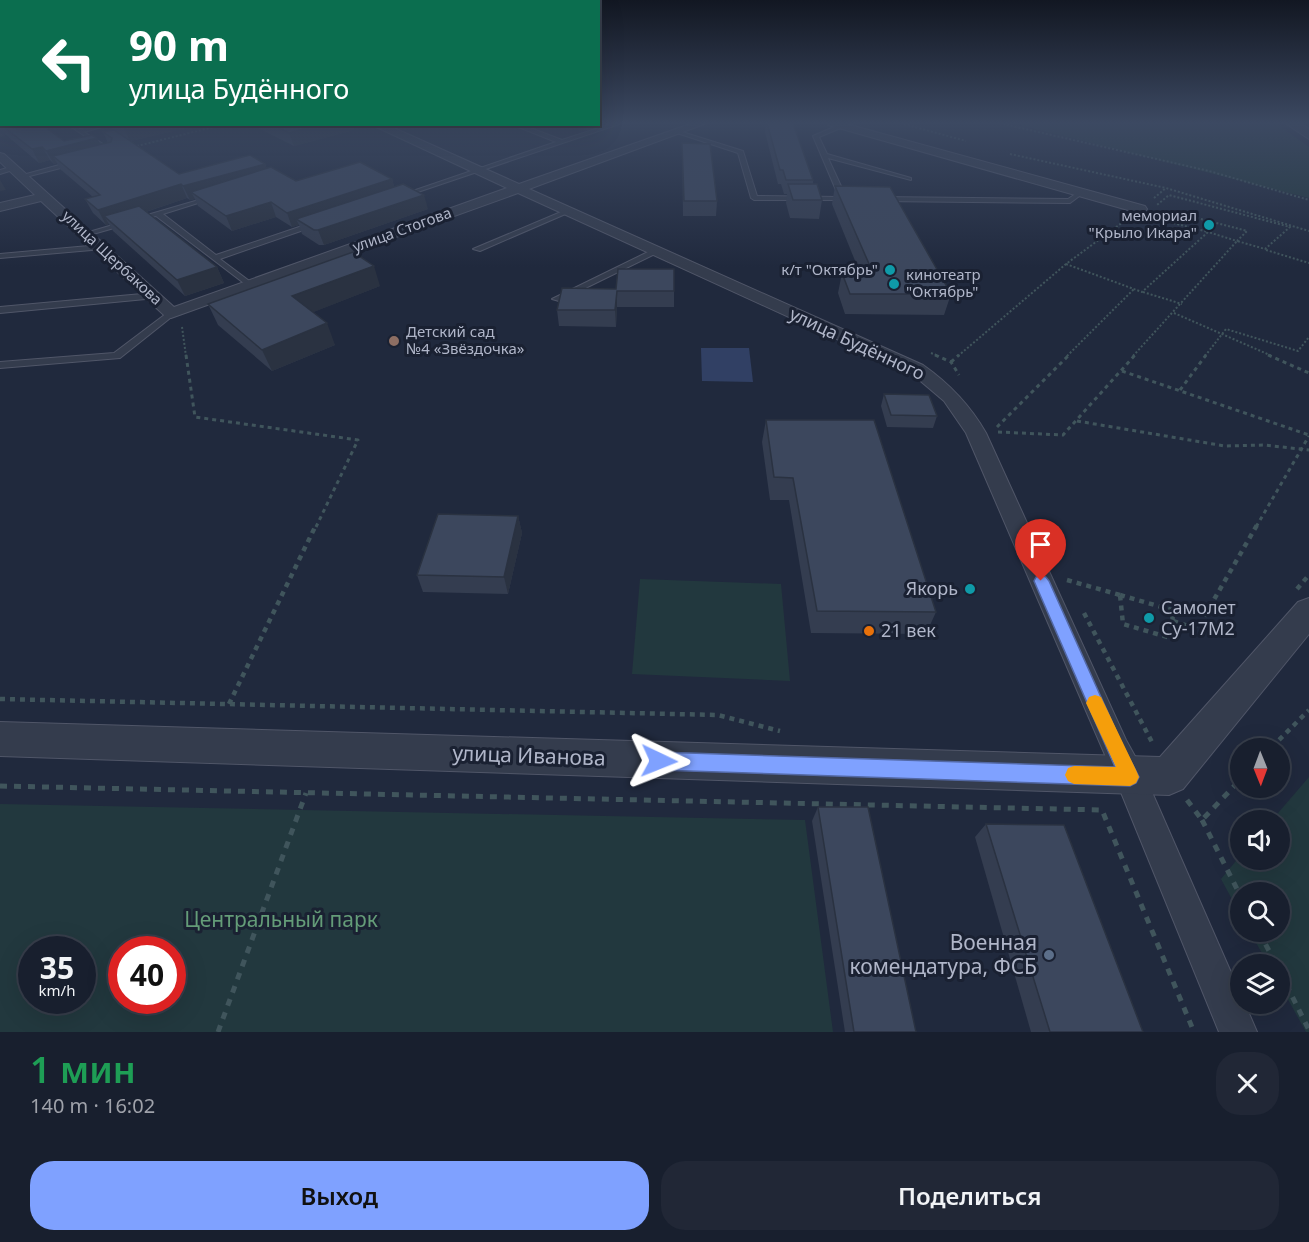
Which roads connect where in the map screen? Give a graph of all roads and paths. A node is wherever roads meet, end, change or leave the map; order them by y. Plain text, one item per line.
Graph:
1 (478, 171) joint
2 (568, 171) edge
3 (746, 171) edge
4 (832, 171) edge
5 (879, 171) edge
6 (1003, 171) edge
7 (1094, 171) edge
8 (1210, 171) edge
9 (12, 172) edge
10 (909, 180) dead end
11 (1166, 188) junction
12 (518, 189) junction
13 (1080, 193) junction
14 (44, 196) junction
15 (215, 197) edge
16 (396, 198) edge
17 (843, 199) junction
18 (855, 199) edge
19 (867, 199) edge
20 (1309, 200) edge
21 (0, 207) edge
22 (568, 211) junction
23 (1141, 211) junction
24 (157, 213) junction
25 (317, 224) edge
26 (1309, 231) edge
27 (1208, 232) junction
28 (86, 234) junction
29 (1237, 241) junction
30 (100, 247) junction
31 (477, 249) dead end
32 (1265, 249) junction
33 (657, 251) junction
34 (0, 256) edge
35 (215, 258) junction
36 (1309, 263) edge
37 (1066, 264) junction
38 (249, 285) junction
39 (1134, 290) junction
40 (1142, 292) junction
41 (153, 296) junction
42 (556, 299) dead end
43 (1182, 304) junction
44 (0, 310) edge
45 (175, 311) junction
46 (1174, 313) junction
47 (1221, 334) junction
48 (1309, 337) edge
49 (929, 352) dead end
50 (951, 362) junction
51 (0, 365) edge
52 (1122, 370) junction
53 (1309, 373) edge
54 (963, 382) dead end
55 (1180, 391) junction
56 (1076, 420) junction
57 (1309, 435) edge
58 (1300, 450) junction
59 (1309, 450) edge
60 (1073, 590) dead end
61 (1120, 595) junction
62 (1083, 611) dead end
63 (1309, 611) edge
64 (1173, 621) junction
65 (0, 699) edge
66 (229, 704) junction
67 (1309, 710) edge
68 (782, 732) dead end
69 (1282, 738) edge
70 (0, 739) edge
71 (1154, 746) dead end
72 (1130, 777) junction
73 (0, 786) edge
74 (306, 793) junction
75 (1202, 820) dead end
76 (1233, 882) edge
77 (1290, 992) edge
78 (1309, 1030) edge
79 (218, 1032) edge
80 (1194, 1032) edge
81 (1238, 1032) edge

1 - 12 street, улица Будённого
1 - 16 lane
2 - 12 street, улица Стогова
3 - 17 lane
4 - 17 lane
5 - 10 lane
6 - 13 street
7 - 11 path
8 - 20 path
9 - 14 street, улица Щербакова
11 - 23 path
11 - 26 path
12 - 22 street, улица Будённого
12 - 38 street, улица Стогова
13 - 19 lane
13 - 23 street
14 - 21 street
14 - 28 street, улица Щербакова
15 - 24 lane
17 - 18 lane
22 - 31 lane
22 - 33 street, улица Будённого
23 - 27 path
23 - 29 path
23 - 32 path
23 - 37 path
24 - 28 lane
24 - 35 lane
25 - 35 lane
27 - 29 path
27 - 40 path
28 - 30 street, улица Щербакова
29 - 32 path
29 - 43 path
30 - 34 lane
30 - 41 street, улица Щербакова
32 - 36 path
33 - 42 lane
33 - 72 street, улица Будённого
35 - 38 lane
37 - 39 path
37 - 50 path
38 - 45 street, улица Стогова
39 - 40 path
39 - 56 path
40 - 43 path
41 - 44 lane
41 - 45 street, улица Щербакова
43 - 46 path
45 - 51 lane
45 - 66 path
46 - 47 path
46 - 52 path
47 - 48 path
47 - 53 path
47 - 55 path
49 - 50 path
50 - 54 path
52 - 55 path
52 - 56 path
55 - 57 path
56 - 58 path
57 - 58 path
58 - 59 path
58 - 64 path
60 - 61 path
61 - 64 path
61 - 64 path
62 - 71 path
63 - 72 street, улица Иванова
65 - 66 path
66 - 68 path
67 - 69 path
70 - 72 street, улица Иванова
72 - 81 street, улица Будённого
73 - 74 path
74 - 79 path
74 - 80 path
75 - 76 path
77 - 78 path

